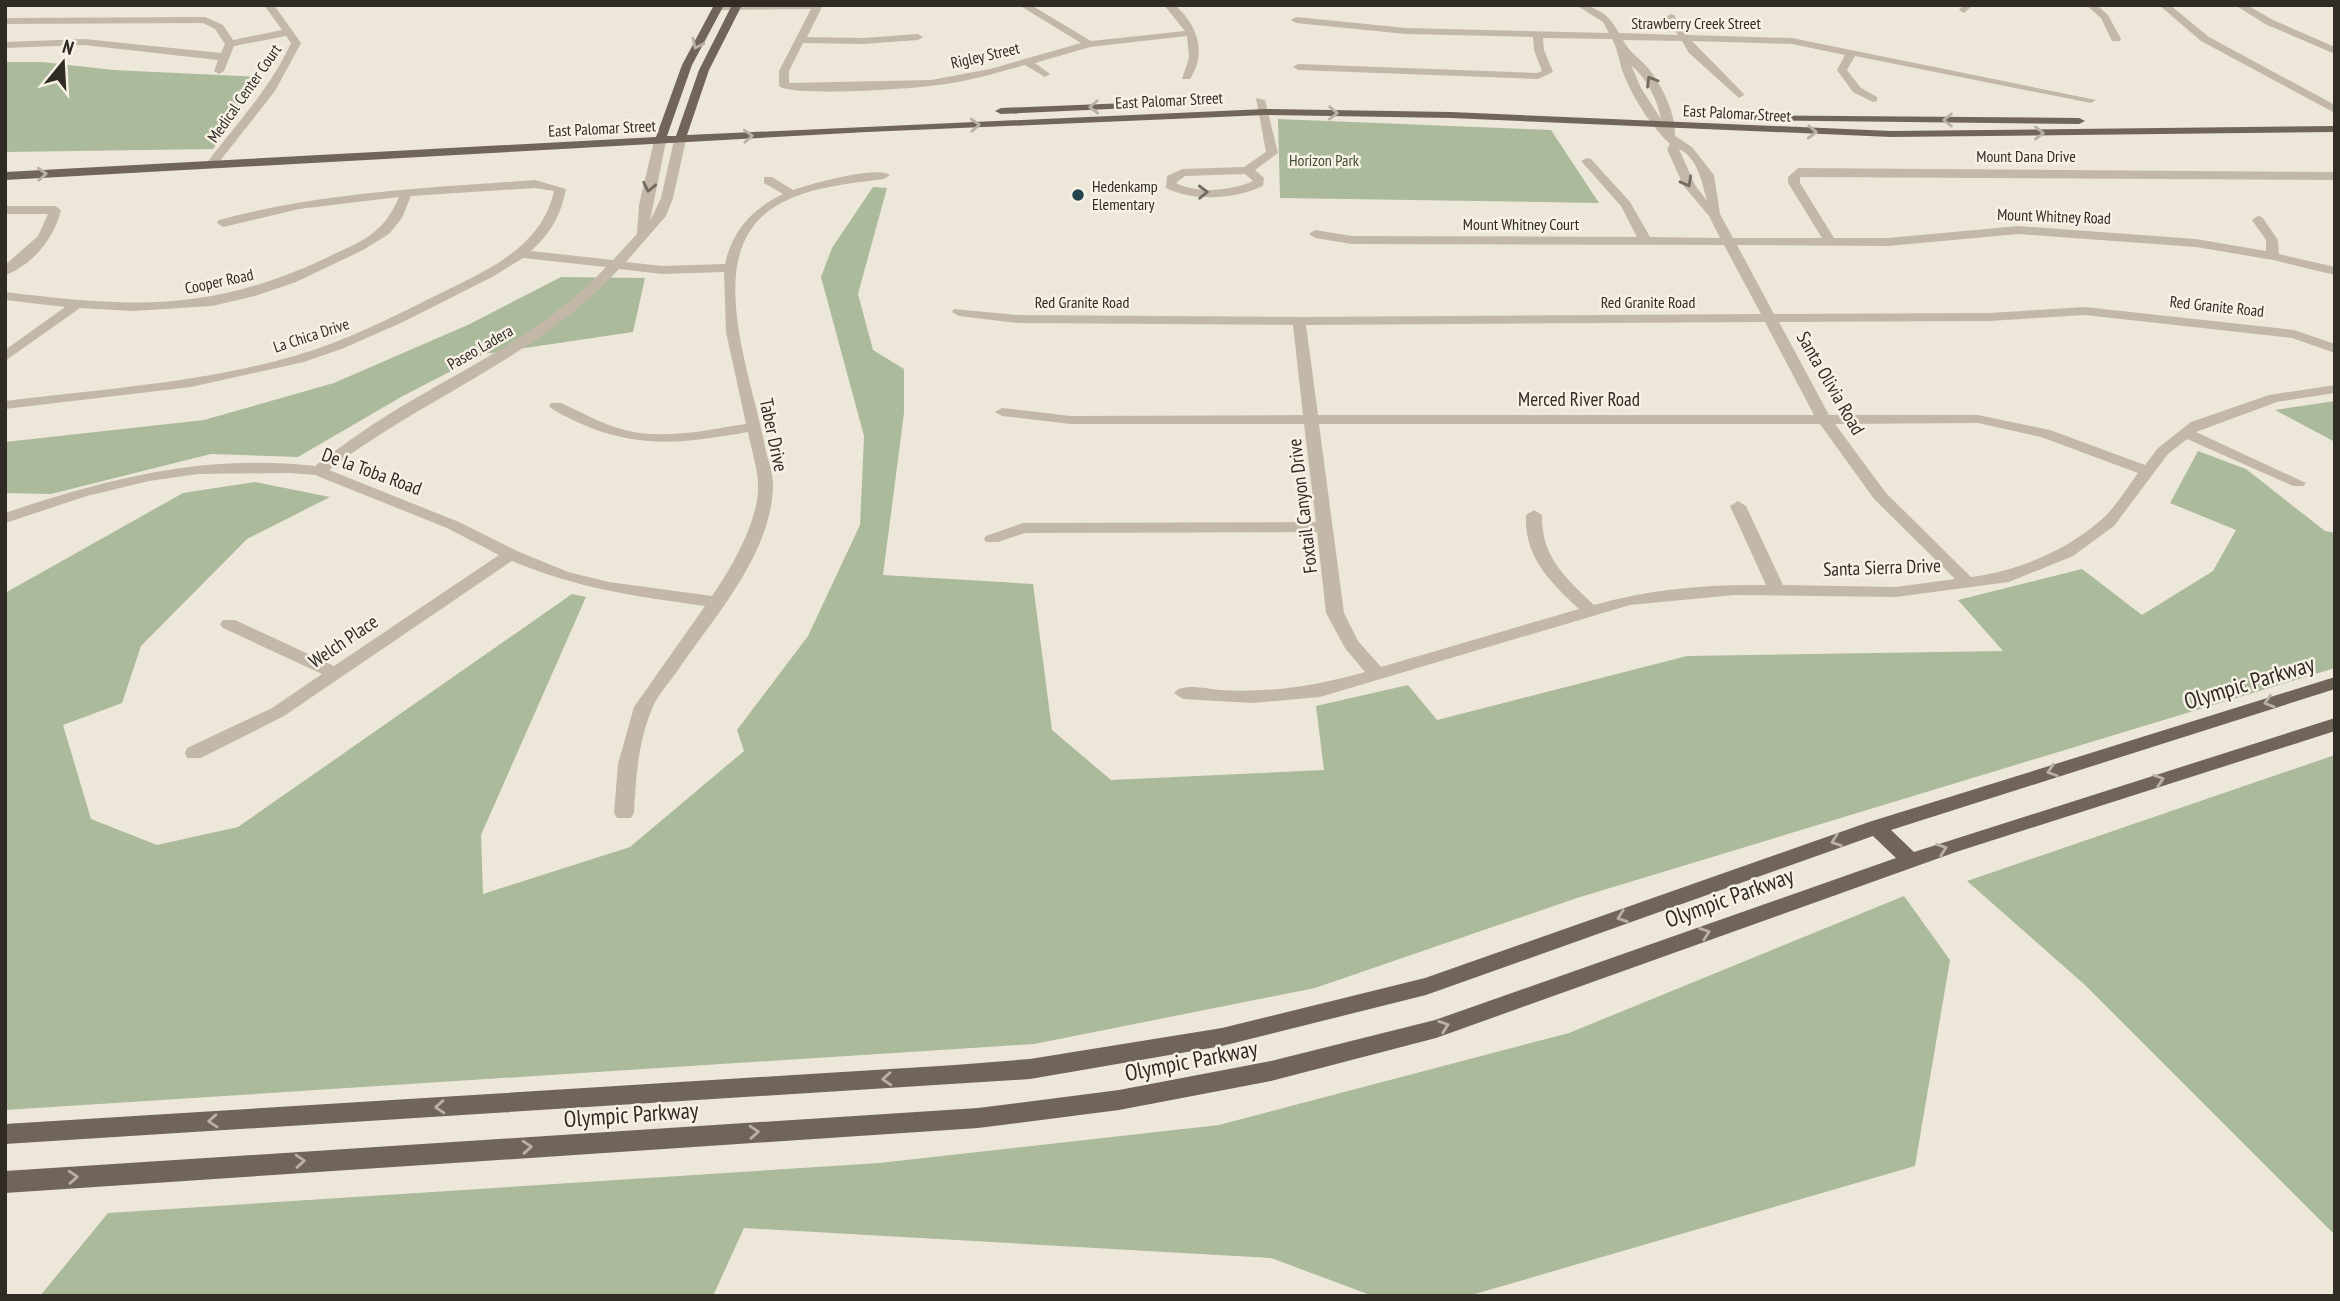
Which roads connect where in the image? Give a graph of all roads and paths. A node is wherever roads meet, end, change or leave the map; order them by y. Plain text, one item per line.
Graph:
1 (269, 5) edge
2 (1169, 5) edge
3 (1581, 5) edge
4 (2091, 5) edge
5 (2240, 5) edge
6 (719, 6) edge
7 (736, 6) edge
8 (818, 6) edge
9 (1028, 6) edge
10 (2167, 7) edge
11 (1671, 17) dead end
12 (1296, 20) dead end
13 (5, 21) edge
14 (289, 32) junction
15 (1191, 33) junction
16 (1538, 36) junction
17 (918, 37) dead end
18 (1617, 38) junction
19 (2116, 38) dead end
20 (1685, 39) junction
21 (799, 40) junction
22 (230, 44) junction
23 (1089, 44) junction
24 (5, 45) edge
25 (2335, 51) edge
26 (1852, 52) junction
27 (1626, 55) junction
28 (227, 56) junction
29 (1027, 62) junction
30 (1298, 67) dead end
31 (219, 71) dead end
32 (1045, 75) dead end
33 (1186, 77) dead end
34 (1739, 95) dead end
35 (1873, 99) dead end
36 (2091, 100) dead end
37 (1263, 106) junction
38 (2335, 110) edge
39 (1651, 115) junction
40 (2335, 118) edge
41 (686, 128) junction
42 (1669, 129) junction
43 (2335, 129) edge
44 (662, 135) junction
45 (680, 140) junction
46 (222, 153) junction
47 (1587, 161) dead end
48 (5, 164) edge
49 (212, 164) junction
50 (1247, 170) junction
51 (884, 175) dead end
52 (5, 176) edge
53 (2335, 176) edge
54 (768, 180) dead end
55 (405, 194) junction
56 (791, 194) junction
57 (5, 210) edge
58 (1714, 214) junction
59 (2258, 220) dead end
60 (223, 223) dead end
61 (643, 234) junction
62 (1315, 234) dead end
63 (1830, 241) junction
64 (1646, 242) junction
65 (1728, 242) junction
66 (523, 254) junction
67 (2273, 256) junction
68 (615, 266) junction
69 (733, 268) junction
70 (5, 271) edge
71 (2335, 271) edge
72 (5, 296) edge
73 (76, 305) junction
74 (958, 312) dead end
75 (1772, 318) junction
76 (1299, 321) junction
77 (2335, 349) edge
78 (5, 357) edge
79 (2335, 389) edge
80 (5, 405) edge
81 (556, 406) dead end
82 (1002, 412) dead end
83 (1824, 418) junction
84 (1313, 419) junction
85 (753, 427) junction
86 (2184, 432) junction
87 (318, 471) junction
88 (2148, 471) junction
89 (2298, 483) dead end
90 (1738, 506) dead end
91 (1534, 515) dead end
92 (5, 518) edge
93 (1326, 527) junction
94 (992, 539) dead end
95 (511, 555) junction
96 (1968, 583) junction
97 (1777, 590) junction
98 (714, 602) junction
99 (1590, 611) junction
100 (229, 624) dead end
101 (333, 672) junction
102 (1377, 674) junction
103 (2335, 683) edge
104 (1183, 693) dead end
105 (2335, 724) edge
106 (194, 752) dead end
107 (624, 813) dead end
108 (1876, 827) junction
109 (1910, 860) junction
110 (5, 1134) edge
111 (5, 1182) edge

1 - 14 street, Medical Center Court
2 - 15 street
3 - 18 street, Santa Olivia Road
4 - 19 street
5 - 25 street
6 - 7 street
6 -> 44 main road
7 - 8 street
7 - 41 main road, Paseo Ladera
8 - 21 street
9 - 23 street
10 - 38 street
11 - 20 street
12 - 16 street, Strawberry Creek Street
13 - 22 street
14 - 22 street
14 - 46 street, Medical Center Court
15 - 23 street, Rigley Street
15 - 33 street
16 - 18 street, Strawberry Creek Street
16 - 30 street
17 - 21 street
18 - 20 street, Strawberry Creek Street
18 - 27 street, Santa Olivia Road
20 - 26 street, Strawberry Creek Street
20 - 34 street
21 - 29 street, Rigley Street
22 - 28 street
23 - 29 street, Rigley Street
24 - 28 street
26 - 35 street
26 - 36 street, Strawberry Creek Street
27 - 39 street, Santa Olivia Road
42 -> 27 street, Santa Olivia Road
28 - 31 street
29 - 32 street
37 - 39 main road, East Palomar Street
37 -> 41 main road, East Palomar Street
37 -> 42 main road, East Palomar Street
45 -> 37 main road, East Palomar Street
37 - 50 street
39 - 42 street, Santa Olivia Road
40 -> 42 main road, East Palomar Street
41 - 44 main road, East Palomar Street
41 - 45 main road, Paseo Ladera
42 -> 43 main road, East Palomar Street
42 -> 58 street, Santa Olivia Road
42 - 58 street, Santa Olivia Road
44 - 45 main road, East Palomar Street
44 - 46 main road, East Palomar Street
44 - 49 main road, East Palomar Street
44 -> 61 street
45 - 61 street, Paseo Ladera
46 - 48 main road, East Palomar Street
46 - 49 street, Medical Center Court
47 - 64 street
52 -> 49 main road, East Palomar Street
50 -> 50 street
51 - 56 street, Taber Drive
53 - 63 street, Mount Dana Drive
54 - 56 street
55 - 60 street
55 - 66 street, La Chica Drive
55 - 73 street, Cooper Road
56 - 69 street, Taber Drive
57 - 70 street
58 - 65 street, Santa Olivia Road
59 - 67 street
61 - 68 street, Paseo Ladera
62 - 64 street, Mount Whitney Court
63 - 65 street, Mount Whitney Road
63 - 67 street, Mount Whitney Road
64 - 65 street, Mount Whitney Court
65 - 75 street, Santa Olivia Road
66 - 68 street
66 - 80 street, La Chica Drive
67 - 71 street, Mount Whitney Road
68 - 69 street
68 - 87 street, Paseo Ladera
69 - 85 street, Taber Drive
72 - 73 street, Cooper Road
73 - 78 street
74 - 76 street, Red Granite Road
75 - 76 street, Red Granite Road
75 - 77 street, Red Granite Road
75 - 83 street, Santa Olivia Road
76 - 84 street, Foxtail Canyon Drive
79 - 86 street, Santa Sierra Drive
81 - 85 street
82 - 84 street, Merced River Road
83 - 84 street, Merced River Road
83 - 88 street, Merced River Road
83 - 96 street, Santa Olivia Road
84 - 93 street, Foxtail Canyon Drive
85 - 98 street, Taber Drive
86 - 88 street, Santa Sierra Drive
86 - 89 street
87 - 92 street, De la Toba Road
87 - 95 street, De la Toba Road
88 - 96 street, Santa Sierra Drive
90 - 97 street
91 - 99 street
93 - 94 street
93 - 102 street, Foxtail Canyon Drive
95 - 98 street, De la Toba Road
95 - 101 street, Welch Place
96 - 97 street, Santa Sierra Drive
97 - 99 street, Santa Sierra Drive
98 - 107 street, Taber Drive
99 - 102 street, Santa Sierra Drive
100 - 101 street
101 - 106 street, Welch Place
102 - 104 street, Santa Sierra Drive
103 -> 108 main road, Olympic Parkway
109 -> 105 main road, Olympic Parkway
108 - 109 main road
108 -> 110 main road, Olympic Parkway
111 -> 109 main road, Olympic Parkway

